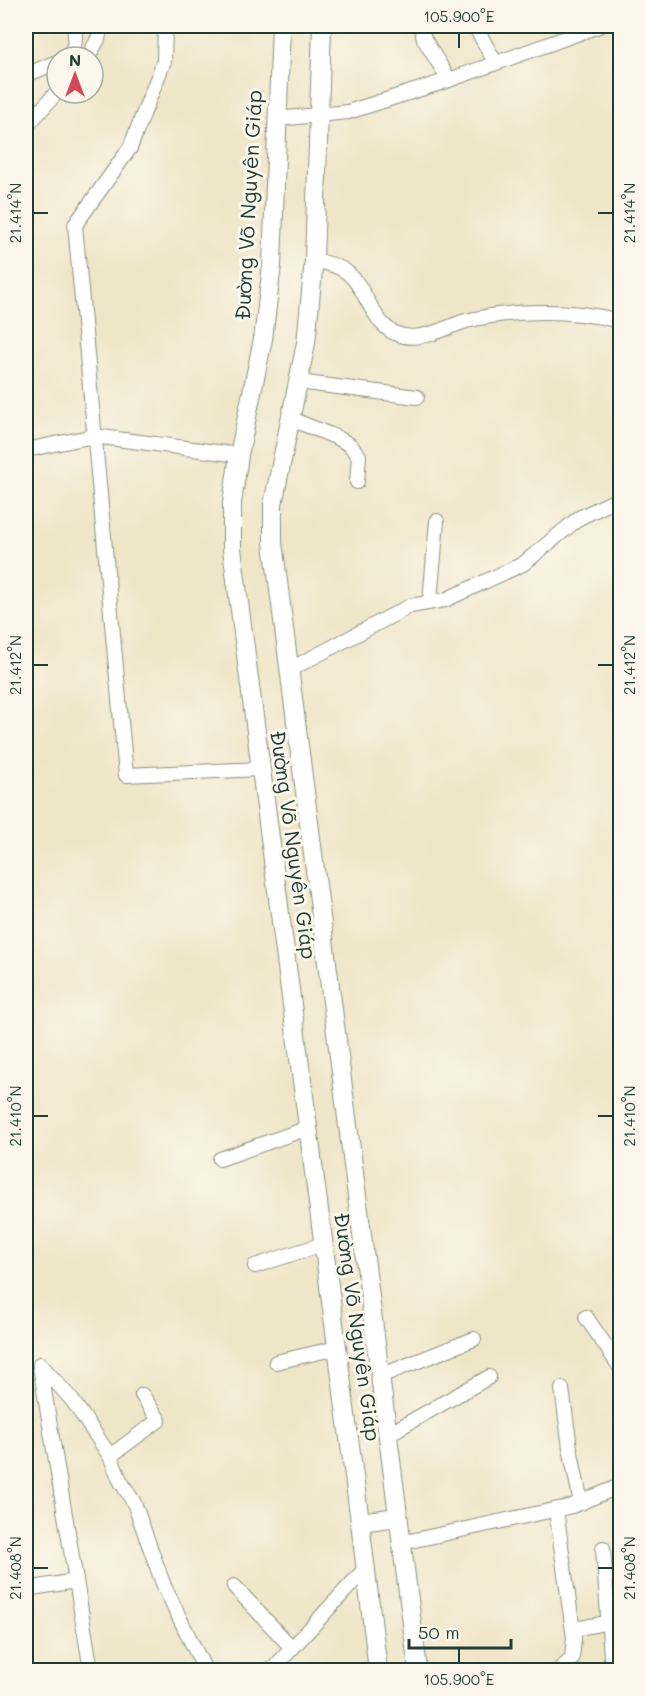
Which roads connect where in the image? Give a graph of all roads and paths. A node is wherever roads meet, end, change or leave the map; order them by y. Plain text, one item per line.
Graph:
1 (74, 26) edge
2 (101, 26) edge
3 (165, 26) edge
4 (281, 26) edge
5 (322, 26) edge
6 (421, 26) edge
7 (475, 26) edge
8 (599, 26) edge
9 (75, 45) edge
10 (95, 45) edge
11 (495, 62) junction
12 (45, 67) edge
13 (26, 75) edge
14 (449, 80) junction
15 (46, 105) edge
16 (320, 116) junction
17 (277, 119) junction
18 (26, 128) edge
19 (314, 260) junction
20 (621, 321) edge
21 (298, 382) junction
22 (417, 397) dead end
23 (291, 419) junction
24 (94, 436) junction
25 (26, 450) edge
26 (238, 455) junction
27 (357, 482) dead end
28 (621, 498) edge
29 (437, 521) dead end
30 (430, 601) junction
31 (289, 670) junction
32 (261, 769) junction
33 (308, 1128) junction
34 (220, 1159) dead end
35 (323, 1244) junction
36 (255, 1266) dead end
37 (586, 1317) dead end
38 (474, 1339) dead end
39 (337, 1348) junction
40 (276, 1362) dead end
41 (621, 1367) edge
42 (380, 1376) junction
43 (489, 1377) dead end
44 (562, 1389) dead end
45 (142, 1395) dead end
46 (387, 1435) junction
47 (110, 1456) junction
48 (621, 1486) edge
49 (581, 1503) junction
50 (556, 1510) junction
51 (398, 1517) junction
52 (360, 1522) junction
53 (401, 1543) junction
54 (603, 1548) dead end
55 (365, 1569) junction
56 (76, 1581) junction
57 (234, 1586) dead end
58 (26, 1589) edge
59 (604, 1623) dead end
60 (574, 1629) junction
61 (292, 1648) junction
62 (91, 1671) edge
63 (205, 1671) edge
64 (268, 1671) edge
65 (378, 1671) edge
66 (418, 1671) edge
67 (559, 1671) edge
68 (612, 1671) edge

1 - 9 street
2 - 10 street
3 - 24 street
4 - 17 main road, Đường Võ Nguyên Giáp
5 - 16 main road, Đường Võ Nguyên Giáp
6 - 14 street
7 - 11 street
8 - 11 street
11 - 14 street
12 - 13 street
14 - 16 street
15 - 18 street
16 - 17 street
16 - 19 main road, Đường Võ Nguyên Giáp
17 - 26 main road, Đường Võ Nguyên Giáp
19 - 20 street
19 - 21 main road, Đường Võ Nguyên Giáp
21 - 22 street
21 - 23 main road, Đường Võ Nguyên Giáp
23 - 27 street
23 - 31 main road, Đường Võ Nguyên Giáp
24 - 25 street
24 - 26 street
24 - 32 street
26 - 32 main road, Đường Võ Nguyên Giáp
28 - 30 street
29 - 30 street
30 - 31 street
31 - 42 main road, Đường Võ Nguyên Giáp
32 - 33 main road, Đường Võ Nguyên Giáp
33 - 34 street
33 - 35 main road, Đường Võ Nguyên Giáp
35 - 36 street
35 - 39 main road, Đường Võ Nguyên Giáp
37 - 41 street
38 - 42 street
39 - 40 street
39 - 52 main road, Đường Võ Nguyên Giáp
42 - 46 main road, Đường Võ Nguyên Giáp
43 - 46 street
44 - 49 street
45 - 47 street
46 - 51 main road, Đường Võ Nguyên Giáp
47 - 56 street
47 - 63 street
48 - 49 street
49 - 50 street
50 - 53 street
50 - 60 street
51 - 52 main road
51 - 53 main road, Đường Võ Nguyên Giáp
52 - 55 main road, Đường Võ Nguyên Giáp
53 - 66 main road, Đường Võ Nguyên Giáp
54 - 68 street
55 - 61 street
55 - 65 main road, Đường Võ Nguyên Giáp
56 - 58 street
56 - 62 street
57 - 61 street
59 - 60 street
60 - 67 street
61 - 64 street

